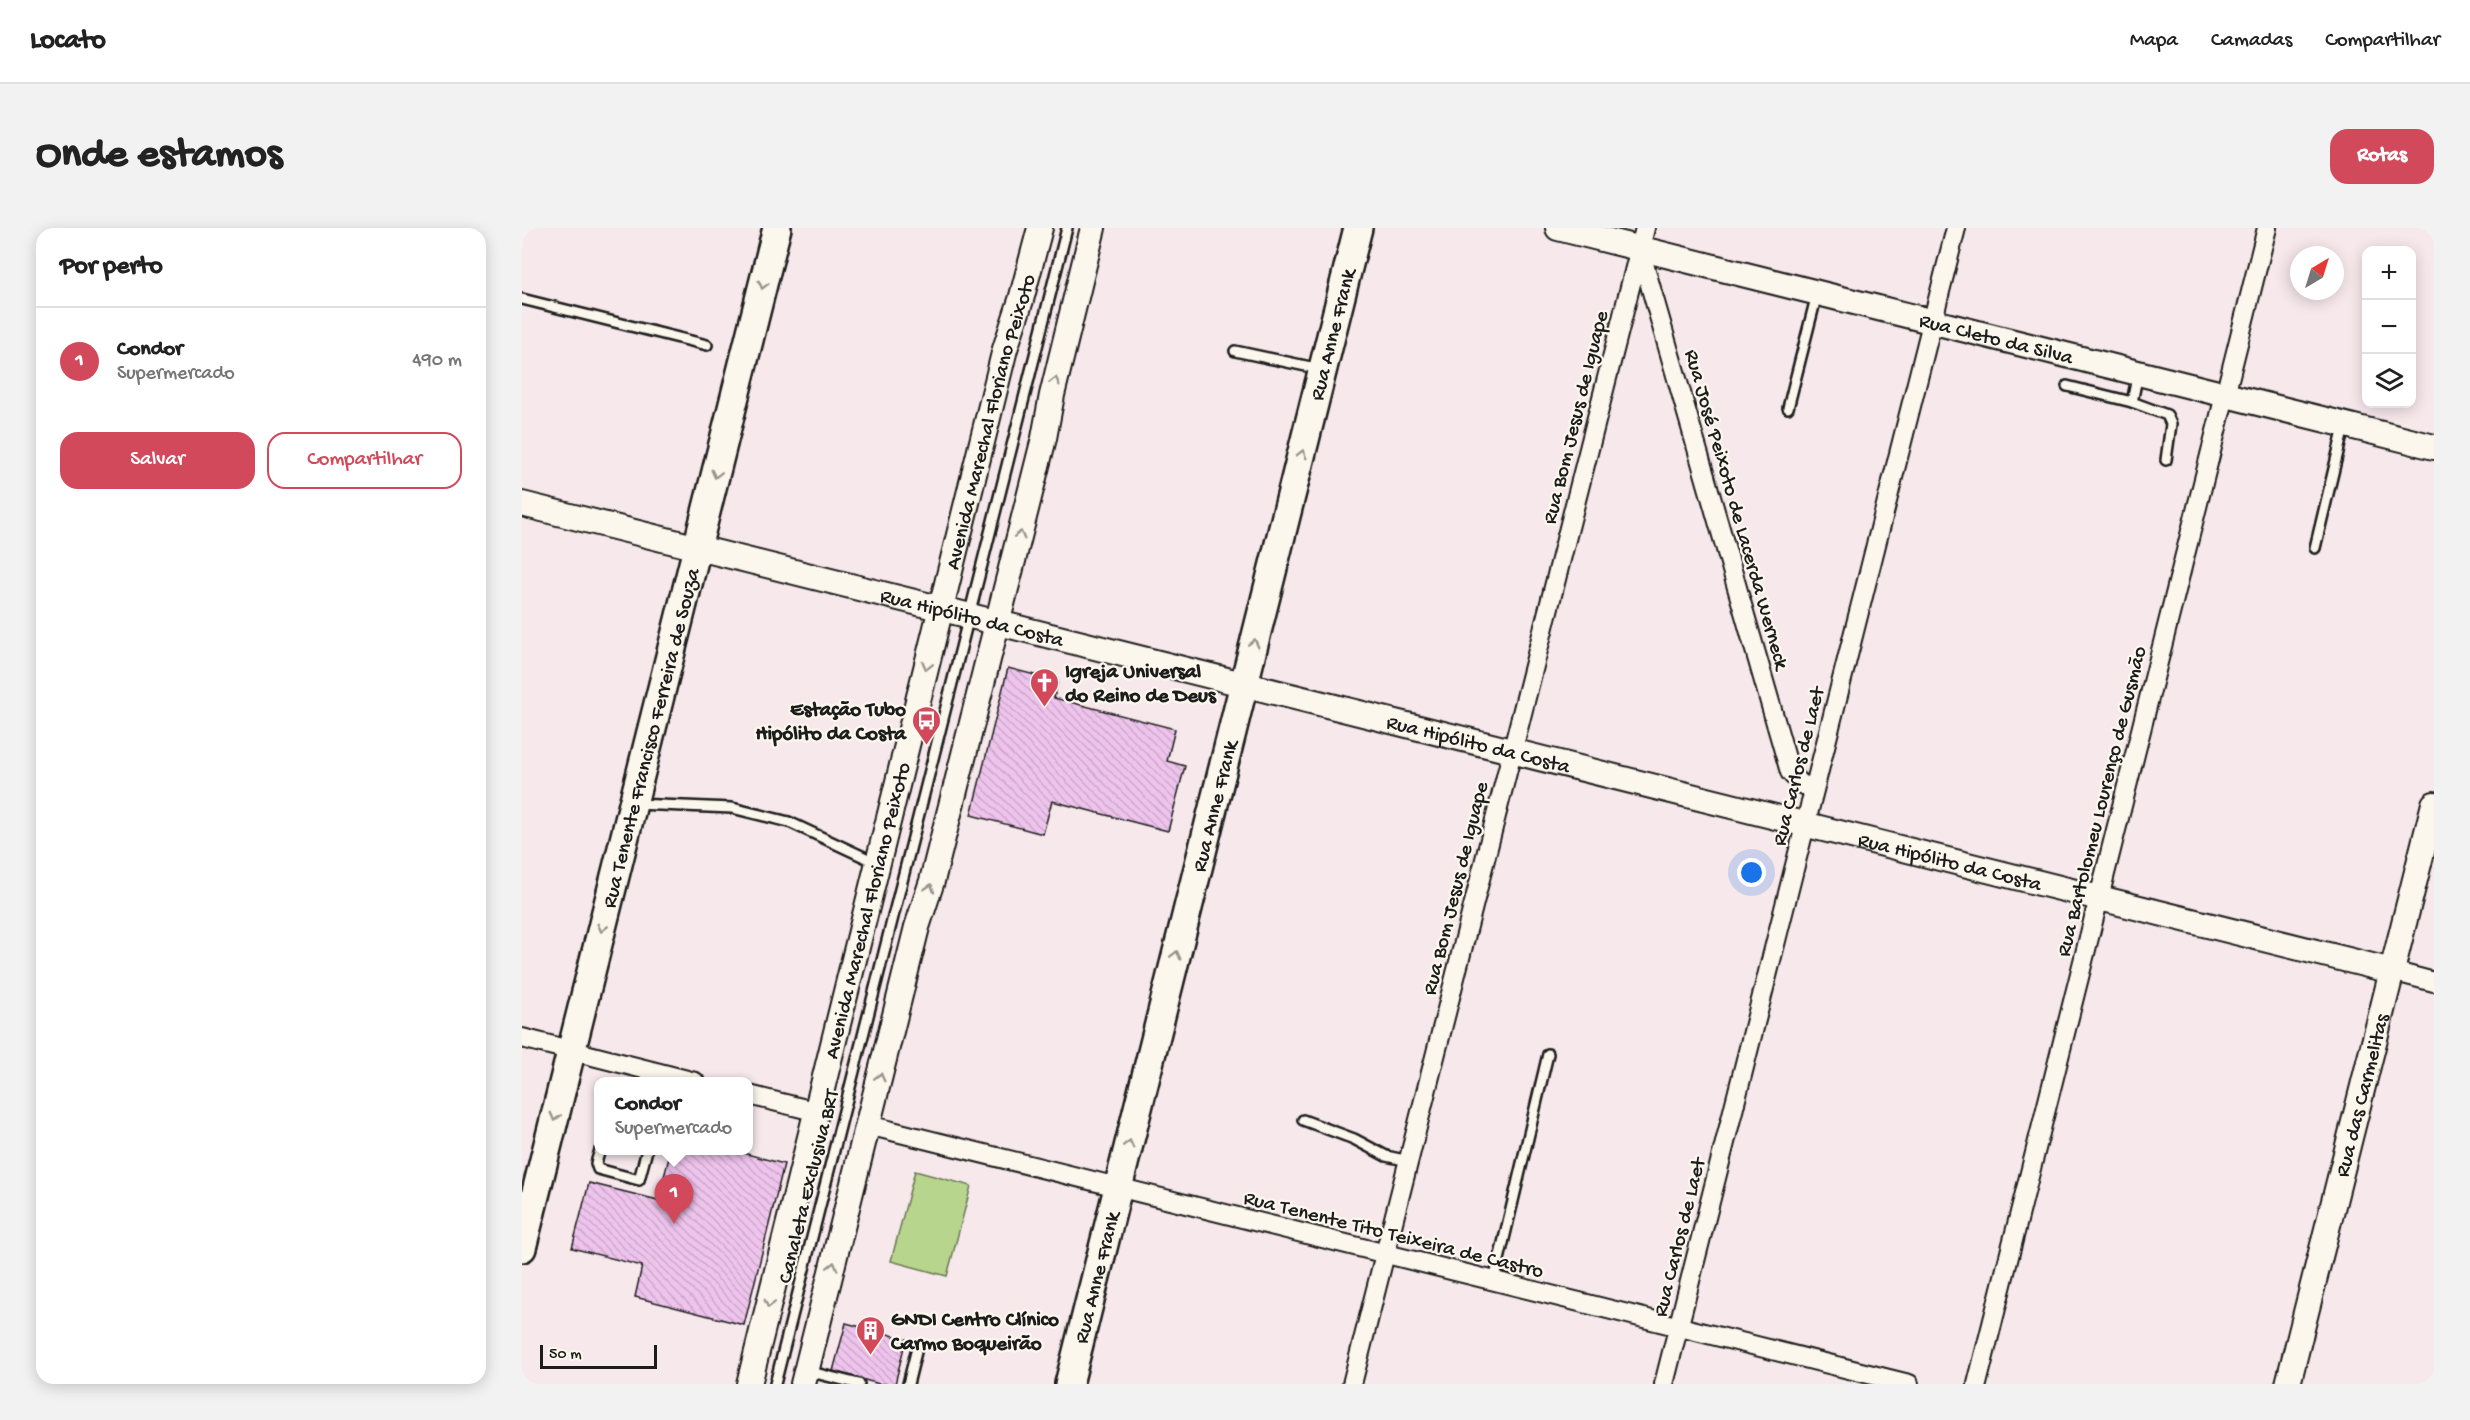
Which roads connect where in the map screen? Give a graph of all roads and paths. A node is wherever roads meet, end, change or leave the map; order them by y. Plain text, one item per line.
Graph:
1 (777, 228) edge
2 (1040, 228) edge
3 (1067, 228) edge
4 (1093, 228) edge
5 (1358, 228) edge
6 (1558, 228) edge
7 (1956, 228) edge
8 (2267, 228) edge
9 (1640, 235) edge
10 (1818, 293) junction
11 (522, 299) edge
12 (1932, 322) junction
13 (707, 345) dead end
14 (1235, 351) dead end
15 (1323, 369) junction
16 (2138, 373) junction
17 (2067, 386) dead end
18 (2225, 395) junction
19 (2132, 402) junction
20 (1788, 408) dead end
21 (2344, 424) junction
22 (2434, 447) edge
23 (2166, 460) dead end
24 (522, 504) edge
25 (697, 548) junction
26 (2315, 548) dead end
27 (941, 609) junction
28 (969, 616) junction
29 (998, 623) junction
30 (1244, 685) junction
31 (1512, 752) junction
32 (1814, 789) junction
33 (633, 804) junction
34 (2434, 804) edge
35 (1805, 825) junction
36 (877, 862) junction
37 (2099, 898) junction
38 (2392, 971) junction
39 (2434, 982) edge
40 (522, 1038) edge
41 (571, 1051) junction
42 (1548, 1054) dead end
43 (661, 1077) edge
44 (753, 1096) edge
45 (818, 1112) junction
46 (1303, 1120) dead end
47 (868, 1125) junction
48 (598, 1155) edge
49 (646, 1155) edge
50 (1409, 1161) junction
51 (1118, 1187) junction
52 (522, 1248) edge
53 (1385, 1254) junction
54 (1494, 1281) junction
55 (1679, 1327) junction
56 (916, 1352) dead end
57 (805, 1378) edge
58 (749, 1384) edge
59 (776, 1384) edge
60 (859, 1384) edge
61 (909, 1384) edge
62 (1069, 1384) edge
63 (1352, 1384) edge
64 (1664, 1384) edge
65 (1909, 1384) edge
66 (1977, 1384) edge
67 (2288, 1384) edge

1 -> 25 main road, Rua Tenente Francisco Ferreira de Souza
2 - 27 street, Avenida Marechal Floriano Peixoto
3 - 28 lane, Canaleta Exclusiva BRT
29 -> 4 street
5 - 15 main road, Rua Anne Frank
6 - 9 street, Rua Cleto da Silva
7 - 12 street, Rua Carlos de Laet
8 - 18 street, Rua Bartolomeu Lourenço de Gusmão
9 - 10 street, Rua Cleto da Silva
9 - 31 street, Rua Bom Jesus de Iguape
9 - 32 street, Rua José Peixoto de Lacerda Werneck
10 - 12 street, Rua Cleto da Silva
10 - 20 lane
11 - 13 lane
12 - 16 street, Rua Cleto da Silva
12 - 32 street, Rua Carlos de Laet
14 - 15 lane
30 -> 15 main road, Rua Anne Frank
16 - 18 street, Rua Cleto da Silva
16 - 19 lane
17 - 19 lane
18 - 21 street, Rua Cleto da Silva
18 - 37 street, Rua Bartolomeu Lourenço de Gusmão
19 - 23 lane
21 - 22 street, Rua Cleto da Silva
21 - 26 lane
24 - 25 street, Rua Hipólito da Costa
25 - 27 street, Rua Hipólito da Costa
25 - 33 main road, Rua Tenente Francisco Ferreira de Souza
27 - 28 street, Rua Hipólito da Costa
27 -> 36 street, Avenida Marechal Floriano Peixoto
28 - 29 street, Rua Hipólito da Costa
28 - 59 lane, Canaleta Exclusiva BRT
29 - 30 street, Rua Hipólito da Costa
47 -> 29 street
30 - 31 street, Rua Hipólito da Costa
51 -> 30 main road, Rua Anne Frank
31 - 35 street, Rua Hipólito da Costa
31 - 50 street, Rua Bom Jesus de Iguape
32 - 35 street, Rua Carlos de Laet
33 - 36 lane
33 -> 41 main road, Rua Tenente Francisco Ferreira de Souza
34 - 38 street, Rua das Carmelitas
35 - 37 street, Rua Hipólito da Costa
35 - 55 street, Rua Carlos de Laet
36 - 45 street, Avenida Marechal Floriano Peixoto
37 - 38 street, Rua Hipólito da Costa
37 - 66 street, Rua Bartolomeu Lourenço de Gusmão
38 - 39 street, Rua Hipólito da Costa
38 - 67 street, Rua das Carmelitas
40 - 41 street
41 - 43 street
41 -> 52 main road, Rua Tenente Francisco Ferreira de Souza
42 - 54 lane
44 - 45 street
45 -> 58 street, Avenida Marechal Floriano Peixoto
46 - 50 lane
47 - 51 street, Rua Tenente Tito Teixeira de Castro
57 -> 47 street
48 - 49 lane
50 - 53 street, Rua Bom Jesus de Iguape
51 - 53 street, Rua Tenente Tito Teixeira de Castro
51 - 62 main road, Rua Anne Frank
53 - 54 street, Rua Tenente Tito Teixeira de Castro
53 - 63 street, Rua Bom Jesus de Iguape
54 - 55 street, Rua Tenente Tito Teixeira de Castro
55 - 64 street, Rua Carlos de Laet
55 - 65 street, Rua Tenente Tito Teixeira de Castro
56 - 61 lane
57 - 60 lane

